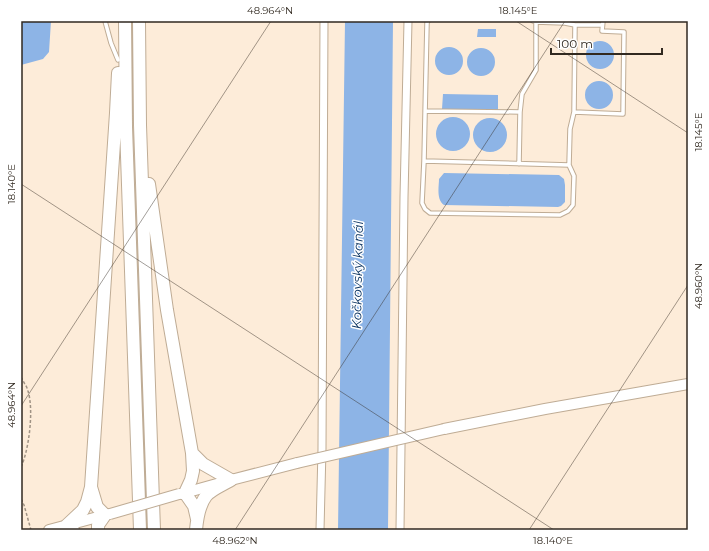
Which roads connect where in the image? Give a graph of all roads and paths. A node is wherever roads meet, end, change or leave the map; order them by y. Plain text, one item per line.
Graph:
1 (105, 21) edge
2 (124, 21) edge
3 (139, 21) edge
4 (324, 21) edge
5 (408, 21) edge
6 (428, 21) edge
7 (535, 22) edge
8 (602, 23) edge
9 (575, 25) junction
10 (125, 38) junction
11 (118, 60) junction
12 (425, 111) junction
13 (520, 112) junction
14 (574, 112) junction
15 (140, 125) junction
16 (424, 161) junction
17 (519, 164) junction
18 (569, 165) junction
19 (21, 377) edge
20 (688, 384) edge
21 (192, 454) junction
22 (21, 467) edge
23 (231, 480) junction
24 (91, 487) junction
25 (182, 494) junction
26 (21, 498) edge
27 (108, 515) junction
28 (196, 524) edge
29 (67, 527) edge
30 (30, 530) edge
31 (49, 530) edge
32 (98, 530) edge
33 (140, 530) edge
34 (154, 530) edge
35 (320, 530) edge
36 (400, 530) edge

1 - 11 lane
2 - 10 highway
3 - 15 highway
4 - 35 street
5 - 36 street
6 - 12 lane
7 - 9 lane
7 - 13 lane
8 - 9 lane
8 - 14 lane
9 - 14 lane
10 - 11 highway
10 - 33 highway
11 - 24 highway
12 - 13 lane
12 - 16 lane
13 - 17 lane
14 - 18 lane
15 - 21 highway
15 - 34 highway
16 - 17 lane
16 - 18 lane
17 - 18 lane
19 - 22 path
20 - 23 main road, bridge
21 - 23 highway
21 - 25 highway
23 - 25 main road
23 - 28 highway
24 - 27 highway
24 - 29 highway
25 - 27 main road, bridge
25 - 28 highway
26 - 30 path
27 - 29 main road
27 - 32 highway
29 - 31 main road

